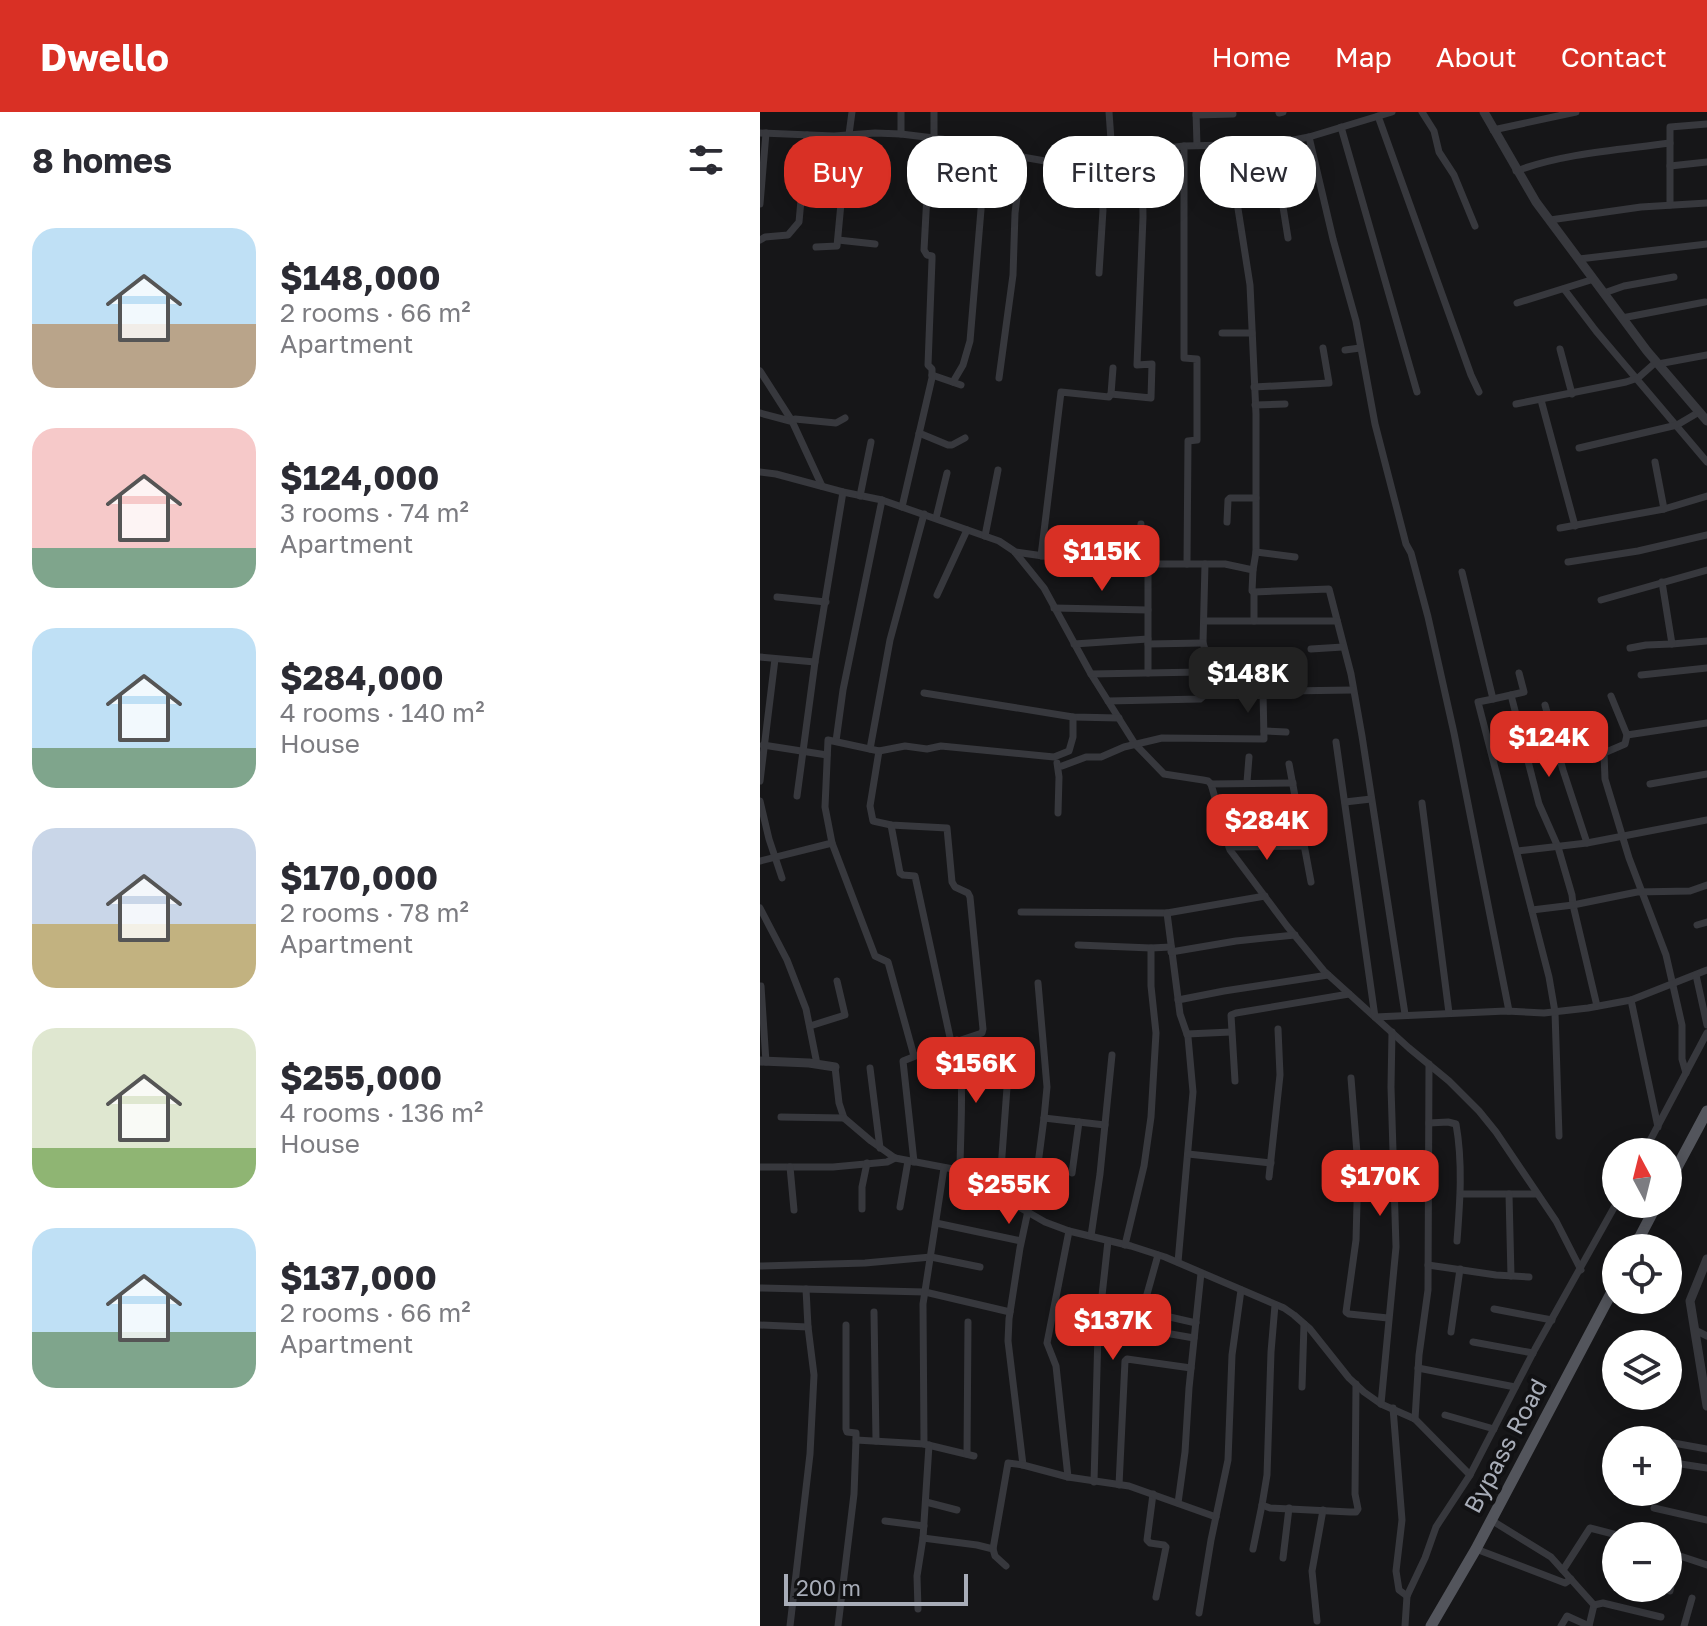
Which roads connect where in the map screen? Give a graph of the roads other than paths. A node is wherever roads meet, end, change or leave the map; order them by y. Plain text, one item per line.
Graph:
1 (852, 112) edge
2 (901, 112) edge
3 (934, 112) edge
4 (1109, 112) edge
5 (1352, 112) edge
6 (1392, 112) edge
7 (1422, 112) edge
8 (1484, 112) edge
9 (1576, 112) edge
10 (1196, 113) edge
11 (1233, 114) dead end
12 (1378, 116) junction
13 (1354, 123) junction
14 (1707, 124) edge
15 (1341, 127) junction
16 (1493, 130) junction
17 (763, 133) edge
18 (849, 134) junction
19 (901, 134) junction
20 (807, 135) junction
21 (916, 136) edge
22 (932, 136) edge
23 (1111, 136) edge
24 (1312, 136) edge
25 (1670, 143) junction
26 (1197, 145) joint
27 (1184, 146) edge
28 (1707, 162) edge
29 (1670, 166) junction
30 (1316, 167) edge
31 (1516, 171) junction
32 (1707, 203) edge
33 (760, 204) edge
34 (1670, 205) junction
35 (927, 208) edge
36 (981, 208) edge
37 (1016, 208) edge
38 (1103, 208) edge
39 (1143, 208) edge
40 (1184, 208) edge
41 (1239, 208) edge
42 (1283, 208) edge
43 (1550, 220) junction
44 (1475, 226) dead end
45 (1288, 238) dead end
46 (760, 240) edge
47 (838, 240) junction
48 (875, 244) dead end
49 (1707, 244) edge
50 (816, 247) dead end
51 (1579, 259) junction
52 (1099, 273) dead end
53 (1674, 277) dead end
54 (1594, 279) junction
55 (1564, 289) junction
56 (1604, 293) junction
57 (1705, 302) dead end
58 (1517, 303) dead end
59 (1622, 318) junction
60 (1222, 333) dead end
61 (1252, 333) junction
62 (1323, 348) dead end
63 (1360, 348) junction
64 (1560, 349) dead end
65 (1345, 350) dead end
66 (1707, 355) edge
67 (1657, 363) junction
68 (1113, 368) dead end
69 (760, 371) edge
70 (932, 375) junction
71 (999, 378) dead end
72 (1638, 378) junction
73 (1254, 387) junction
74 (1417, 392) dead end
75 (1479, 392) dead end
76 (1111, 394) junction
77 (1572, 394) junction
78 (1541, 400) junction
79 (1285, 404) dead end
80 (1516, 404) dead end
81 (1255, 405) junction
82 (1699, 412) junction
83 (760, 413) edge
84 (845, 418) dead end
85 (791, 420) junction
86 (1707, 421) edge
87 (1677, 425) junction
88 (919, 433) junction
89 (965, 438) dead end
90 (871, 442) dead end
91 (1579, 448) dead end
92 (1655, 462) dead end
93 (1707, 462) edge
94 (998, 470) dead end
95 (760, 472) edge
96 (947, 473) dead end
97 (822, 486) junction
98 (843, 492) junction
99 (860, 496) junction
100 (1707, 496) edge
101 (1256, 498) junction
102 (882, 500) junction
103 (902, 507) junction
104 (1664, 509) junction
105 (924, 514) junction
106 (936, 518) junction
107 (1227, 522) dead end
108 (1141, 524) dead end
109 (1575, 526) junction
110 (1560, 528) dead end
111 (967, 530) junction
112 (1707, 535) edge
113 (985, 536) junction
114 (1015, 552) junction
115 (1256, 552) junction
116 (1041, 556) junction
117 (1295, 557) dead end
118 (1568, 562) dead end
119 (1144, 564) junction
120 (1187, 564) junction
121 (1205, 564) junction
122 (1253, 570) junction
123 (1707, 570) edge
124 (1462, 572) dead end
125 (1662, 582) junction
126 (1254, 592) junction
127 (937, 595) dead end
128 (777, 597) dead end
129 (1601, 600) dead end
130 (826, 602) junction
131 (1054, 608) junction
132 (1148, 610) junction
133 (1204, 621) junction
134 (1254, 621) junction
135 (1337, 621) junction
136 (1148, 641) junction
137 (1707, 641) edge
138 (1203, 643) junction
139 (1074, 644) junction
140 (1672, 644) junction
141 (1343, 647) junction
142 (1630, 648) dead end
143 (1311, 649) dead end
144 (1255, 653) dead end
145 (760, 657) edge
146 (775, 659) junction
147 (815, 662) junction
148 (1707, 668) edge
149 (1201, 672) dead end
150 (1148, 673) junction
151 (1519, 673) dead end
152 (1091, 674) junction
153 (1641, 675) dead end
154 (1353, 690) junction
155 (1263, 692) junction
156 (924, 693) dead end
157 (1511, 695) junction
158 (1611, 696) dead end
159 (1493, 699) junction
160 (1108, 701) junction
161 (1545, 705) dead end
162 (1073, 717) junction
163 (1119, 718) junction
164 (1545, 719) dead end
165 (1707, 723) edge
166 (1518, 725) junction
167 (1264, 731) junction
168 (1286, 732) dead end
169 (1627, 735) junction
170 (836, 741) junction
171 (1336, 742) dead end
172 (1135, 744) junction
173 (763, 745) junction
174 (870, 749) junction
175 (879, 751) junction
176 (803, 752) junction
177 (827, 755) junction
178 (1057, 756) junction
179 (1249, 757) dead end
180 (1289, 764) dead end
181 (1062, 766) dead end
182 (1707, 774) edge
183 (760, 781) edge
184 (1247, 782) junction
185 (1293, 783) junction
186 (1211, 784) junction
187 (1650, 784) dead end
188 (797, 796) dead end
189 (1371, 799) junction
190 (760, 801) edge
191 (1345, 802) junction
192 (1422, 803) dead end
193 (1058, 813) dead end
194 (1707, 820) edge
195 (891, 825) junction
196 (1622, 835) junction
197 (832, 843) junction
198 (1587, 843) junction
199 (1304, 846) junction
200 (1229, 847) junction
201 (1558, 847) junction
202 (1517, 851) junction
203 (776, 858) junction
204 (760, 861) edge
205 (782, 878) dead end
206 (1311, 882) dead end
207 (1707, 885) edge
208 (1641, 892) junction
209 (1265, 896) junction
210 (1573, 905) junction
211 (760, 908) edge
212 (1532, 910) junction
213 (1021, 912) dead end
214 (1167, 913) junction
215 (1707, 922) edge
216 (1697, 925) dead end
217 (1295, 935) junction
218 (1078, 945) dead end
219 (1151, 948) junction
220 (1171, 949) junction
221 (1707, 970) edge
222 (1328, 975) junction
223 (1696, 975) junction
224 (837, 981) dead end
225 (1038, 983) dead end
226 (1672, 984) junction
227 (761, 986) edge
228 (1349, 994) junction
229 (1178, 1000) junction
230 (1631, 1000) junction
231 (1597, 1006) junction
232 (1509, 1011) junction
233 (1555, 1012) junction
234 (1449, 1013) junction
235 (1405, 1014) junction
236 (1375, 1017) junction
237 (1707, 1025) edge
238 (810, 1026) junction
239 (1278, 1029) dead end
240 (1231, 1032) junction
241 (1392, 1032) junction
242 (1707, 1033) edge
243 (1187, 1034) junction
244 (954, 1041) junction
245 (1112, 1055) dead end
246 (914, 1056) junction
247 (763, 1061) edge
248 (817, 1064) junction
249 (1429, 1064) junction
250 (835, 1067) joint
251 (870, 1068) dead end
252 (960, 1072) junction
253 (933, 1073) dead end
254 (1686, 1073) junction
255 (1008, 1074) dead end
256 (1351, 1078) dead end
257 (1235, 1081) dead end
258 (1707, 1111) edge
259 (781, 1117) dead end
260 (844, 1118) junction
261 (1044, 1118) junction
262 (1079, 1122) junction
263 (1429, 1123) junction
264 (1105, 1125) junction
265 (1658, 1127) junction
266 (1559, 1136) dead end
267 (1652, 1138) edge
268 (880, 1148) junction
269 (1188, 1154) junction
270 (895, 1158) junction
271 (1682, 1158) edge
272 (911, 1162) junction
273 (867, 1163) junction
274 (1271, 1163) junction
275 (760, 1167) edge
276 (790, 1167) junction
277 (944, 1168) junction
278 (960, 1173) junction
279 (1072, 1173) dead end
280 (1269, 1177) dead end
281 (1461, 1194) junction
282 (1509, 1194) junction
283 (1537, 1194) junction
284 (999, 1196) junction
285 (900, 1207) dead end
286 (862, 1209) dead end
287 (794, 1210) dead end
288 (1027, 1212) junction
289 (1609, 1218) edge
290 (936, 1223) junction
291 (1069, 1231) junction
292 (1091, 1236) junction
293 (1021, 1241) junction
294 (1108, 1241) junction
295 (1457, 1241) dead end
296 (1125, 1245) junction
297 (1158, 1255) junction
298 (931, 1257) junction
299 (1707, 1259) edge
300 (1178, 1262) junction
301 (1428, 1265) junction
302 (760, 1266) edge
303 (980, 1267) dead end
304 (1460, 1269) junction
305 (1581, 1270) junction
306 (1201, 1273) junction
307 (1511, 1276) junction
308 (1529, 1277) dead end
309 (760, 1288) edge
310 (806, 1289) junction
311 (1241, 1290) junction
312 (925, 1292) junction
313 (1275, 1305) junction
314 (1494, 1309) dead end
315 (1602, 1310) edge
316 (874, 1312) dead end
317 (1010, 1312) junction
318 (1161, 1315) dead end
319 (1388, 1318) junction
320 (1552, 1320) junction
321 (968, 1322) dead end
322 (1196, 1323) junction
323 (1304, 1324) junction
324 (760, 1325) edge
325 (846, 1325) dead end
326 (808, 1327) junction
327 (1695, 1330) junction
328 (1451, 1332) dead end
329 (1707, 1336) edge
330 (1194, 1338) junction
331 (1473, 1342) dead end
332 (1533, 1353) junction
333 (1191, 1368) junction
334 (1418, 1368) junction
335 (1356, 1384) junction
336 (1302, 1387) dead end
337 (1515, 1387) junction
338 (1381, 1404) junction
339 (1707, 1406) edge
340 (1393, 1408) junction
341 (1445, 1415) dead end
342 (1415, 1419) junction
343 (1494, 1429) junction
344 (856, 1440) junction
345 (876, 1441) junction
346 (926, 1444) junction
347 (1682, 1445) edge
348 (1707, 1449) edge
349 (1682, 1464) edge
350 (1023, 1465) junction
351 (1707, 1468) edge
352 (1470, 1475) junction
353 (1068, 1477) junction
354 (1094, 1482) junction
355 (1119, 1485) junction
356 (1153, 1494) junction
357 (926, 1502) junction
358 (1178, 1503) junction
359 (1262, 1505) junction
360 (1289, 1508) junction
361 (1654, 1508) dead end
362 (957, 1510) dead end
363 (1323, 1510) junction
364 (1216, 1517) junction
365 (1491, 1520) junction
366 (1707, 1520) edge
367 (885, 1521) dead end
368 (924, 1526) junction
369 (1602, 1531) edge
370 (923, 1538) junction
371 (993, 1549) junction
372 (1253, 1549) dead end
373 (1476, 1549) junction
374 (1682, 1557) edge
375 (1283, 1558) dead end
376 (1707, 1565) edge
377 (1006, 1566) dead end
378 (1563, 1570) junction
379 (1571, 1579) junction
380 (1407, 1596) junction
381 (1156, 1597) dead end
382 (1692, 1598) dead end
383 (1594, 1605) junction
384 (918, 1609) dead end
385 (1199, 1613) dead end
386 (1661, 1617) dead end
387 (1317, 1621) dead end
388 (790, 1626) edge
389 (838, 1626) edge
390 (1405, 1626) edge
391 (1431, 1626) edge
392 (1561, 1626) edge
393 (1589, 1626) edge
394 (1684, 1626) edge

1 - 18 street
2 - 19 street
3 - 22 street
4 - 23 street
5 - 13 street
6 - 12 street
7 - 44 street
8 - 16 street
9 - 16 street
10 - 11 street
10 - 26 street
12 - 13 street
12 - 75 street
13 - 15 street
14 - 25 street
15 - 24 street
15 - 74 street
16 - 31 street
17 - 20 street
17 - 33 street
18 - 19 street
18 - 20 street
18 - 47 street
19 - 21 street
20 - 46 street
25 - 29 street
25 - 31 street
26 - 27 street
28 - 29 street
29 - 34 street
30 - 63 street
31 - 43 street
32 - 34 street
34 - 43 street
35 - 70 street
36 - 70 street
37 - 71 street
38 - 52 street
39 - 76 street
40 - 120 street
41 - 61 street
42 - 45 street
43 - 51 street
47 - 48 street
47 - 50 street
49 - 51 street
51 - 54 street
53 - 56 street
54 - 55 street
54 - 56 street
55 - 58 street
55 - 72 street
56 - 59 street
57 - 59 street
59 - 67 street
60 - 61 street
61 - 73 street
62 - 73 street
63 - 65 street
63 - 232 street
64 - 77 street
66 - 67 street
67 - 72 street
67 - 82 street
68 - 76 street
69 - 85 street
70 - 88 street
72 - 77 street
72 - 87 street
73 - 81 street
76 - 116 street
77 - 78 street
78 - 80 street
78 - 109 street
79 - 81 street
81 - 101 street
82 - 86 street
82 - 87 street
83 - 85 street
84 - 85 street
85 - 97 street
87 - 91 street
87 - 93 street
88 - 89 street
88 - 103 street
90 - 99 street
92 - 104 street
94 - 113 street
95 - 97 street
96 - 106 street
97 - 98 street
98 - 99 street
98 - 130 street
99 - 102 street
100 - 104 street
101 - 107 street
101 - 115 street
102 - 103 street
102 - 170 street
103 - 105 street
104 - 109 street
105 - 106 street
105 - 174 street
106 - 111 street
108 - 119 street
109 - 110 street
111 - 113 street
111 - 127 street
112 - 118 street
113 - 114 street
114 - 116 street
114 - 131 street
115 - 117 street
115 - 122 street
116 - 119 street
119 - 120 street
119 - 132 street
120 - 121 street
121 - 122 street
121 - 133 street
122 - 126 street
123 - 125 street
124 - 159 street
125 - 129 street
125 - 140 street
126 - 134 street
126 - 135 street
128 - 130 street
130 - 147 street
131 - 132 street
131 - 139 street
132 - 136 street
133 - 134 street
133 - 138 street
134 - 135 street
135 - 141 street
136 - 138 street
136 - 139 street
136 - 150 street
137 - 140 street
138 - 144 street
139 - 152 street
140 - 142 street
141 - 143 street
141 - 154 street
145 - 146 street
146 - 147 street
146 - 173 street
147 - 176 street
148 - 153 street
149 - 150 street
150 - 152 street
151 - 157 street
152 - 160 street
154 - 155 street
154 - 189 street
155 - 160 street
155 - 167 street
156 - 162 street
157 - 159 street
157 - 166 street
158 - 169 street
159 - 202 street
160 - 163 street
161 - 198 street
162 - 163 street
162 - 178 street
163 - 172 street
164 - 166 street
165 - 169 street
166 - 201 street
167 - 168 street
167 - 172 street
169 - 196 street
170 - 174 street
170 - 177 street
171 - 191 street
172 - 181 street
172 - 186 street
173 - 176 street
173 - 183 street
174 - 175 street
175 - 178 street
175 - 195 street
176 - 177 street
176 - 188 street
177 - 197 street
178 - 193 street
179 - 184 street
180 - 185 street
182 - 187 street
184 - 185 street
184 - 186 street
185 - 199 street
186 - 200 street
189 - 191 street
189 - 235 street
190 - 203 street
191 - 236 street
192 - 234 street
194 - 196 street
195 - 244 street
195 - 244 street
196 - 198 street
196 - 208 street
197 - 203 street
197 - 246 street
198 - 201 street
199 - 200 street
199 - 206 street
200 - 209 street
201 - 202 street
201 - 210 street
202 - 212 street
203 - 204 street
203 - 205 street
207 - 208 street
208 - 210 street
208 - 226 street
209 - 214 street
209 - 217 street
210 - 212 street
210 - 231 street
211 - 238 street
212 - 233 street
213 - 214 street
214 - 220 street
215 - 216 street
217 - 220 street
217 - 222 street
218 - 219 street
219 - 220 street
219 - 296 street
220 - 229 street
221 - 223 street
222 - 228 street
222 - 229 street
223 - 226 street
223 - 237 street
224 - 238 street
225 - 261 street
226 - 230 street
226 - 254 street
227 - 247 street
228 - 236 street
228 - 240 street
229 - 243 street
230 - 231 street
230 - 265 street
231 - 233 street
232 - 233 street
232 - 234 street
233 - 266 street
234 - 235 street
235 - 236 street
236 - 241 street
238 - 248 street
239 - 274 street
240 - 243 street
240 - 257 street
241 - 249 street
241 - 319 street
242 - 254 street
243 - 269 street
244 - 246 street
244 - 252 street
245 - 264 street
246 - 272 street
247 - 248 street
248 - 250 street
249 - 263 street
249 - 283 street
250 - 260 street
251 - 268 street
252 - 253 street
252 - 278 street
254 - 265 street
255 - 284 street
256 - 319 street
258 - 271 main road
259 - 260 street
260 - 268 street
261 - 262 street
261 - 288 street
262 - 264 street
262 - 279 street
263 - 281 street
263 - 301 street
264 - 292 street
265 - 267 street
268 - 270 street
269 - 274 street
269 - 300 street
270 - 272 street
270 - 273 street
272 - 277 street
272 - 285 street
273 - 276 street
273 - 286 street
274 - 280 street
275 - 276 street
276 - 287 street
277 - 278 street
277 - 290 street
278 - 284 street
281 - 282 street
281 - 295 street
282 - 283 street
282 - 307 street
283 - 305 street
284 - 288 street
288 - 291 street
288 - 293 street
289 - 305 street
290 - 293 street
290 - 298 street
291 - 292 street
291 - 353 street
292 - 294 street
293 - 317 street
294 - 296 street
294 - 354 street
296 - 297 street
297 - 300 street
297 - 330 street
298 - 302 street
298 - 303 street
298 - 312 street
299 - 327 street
300 - 306 street
301 - 304 street
301 - 334 street
304 - 307 street
304 - 328 street
305 - 320 street
306 - 311 street
306 - 322 street
307 - 308 street
309 - 310 street
310 - 312 street
310 - 326 street
311 - 313 street
311 - 364 street
312 - 317 street
312 - 346 street
313 - 323 street
313 - 359 street
314 - 320 street
315 - 365 main road, Bypass Road
316 - 345 street
317 - 350 street
318 - 322 street
319 - 338 street
320 - 332 street
321 - 346 street
322 - 330 street
323 - 335 street
323 - 336 street
324 - 326 street
325 - 344 street
326 - 388 street
327 - 329 street
327 - 339 street
330 - 333 street
331 - 332 street
332 - 337 street
333 - 355 street
333 - 358 street
334 - 337 street
334 - 342 street
335 - 338 street
335 - 363 street
337 - 343 street
338 - 340 street
340 - 342 street
340 - 380 street
341 - 343 street
342 - 352 street
343 - 352 street
344 - 345 street
344 - 389 street
345 - 346 street
346 - 357 street
347 - 348 street
349 - 351 street
350 - 353 street
350 - 371 street
352 - 380 street
353 - 354 street
354 - 355 street
355 - 356 street
356 - 358 street
356 - 381 street
357 - 362 street
357 - 368 street
358 - 364 street
359 - 360 street
359 - 372 street
360 - 363 street
360 - 375 street
361 - 366 street
363 - 387 street
364 - 385 street
365 - 373 main road, Bypass Road
365 - 378 street
367 - 368 street
368 - 370 street
369 - 378 street
370 - 371 street
370 - 384 street
371 - 377 street
373 - 379 street
373 - 391 main road, Bypass Road
374 - 376 street
378 - 379 street
379 - 383 street
380 - 390 street
382 - 394 street
383 - 386 street
383 - 393 street
392 - 393 street

